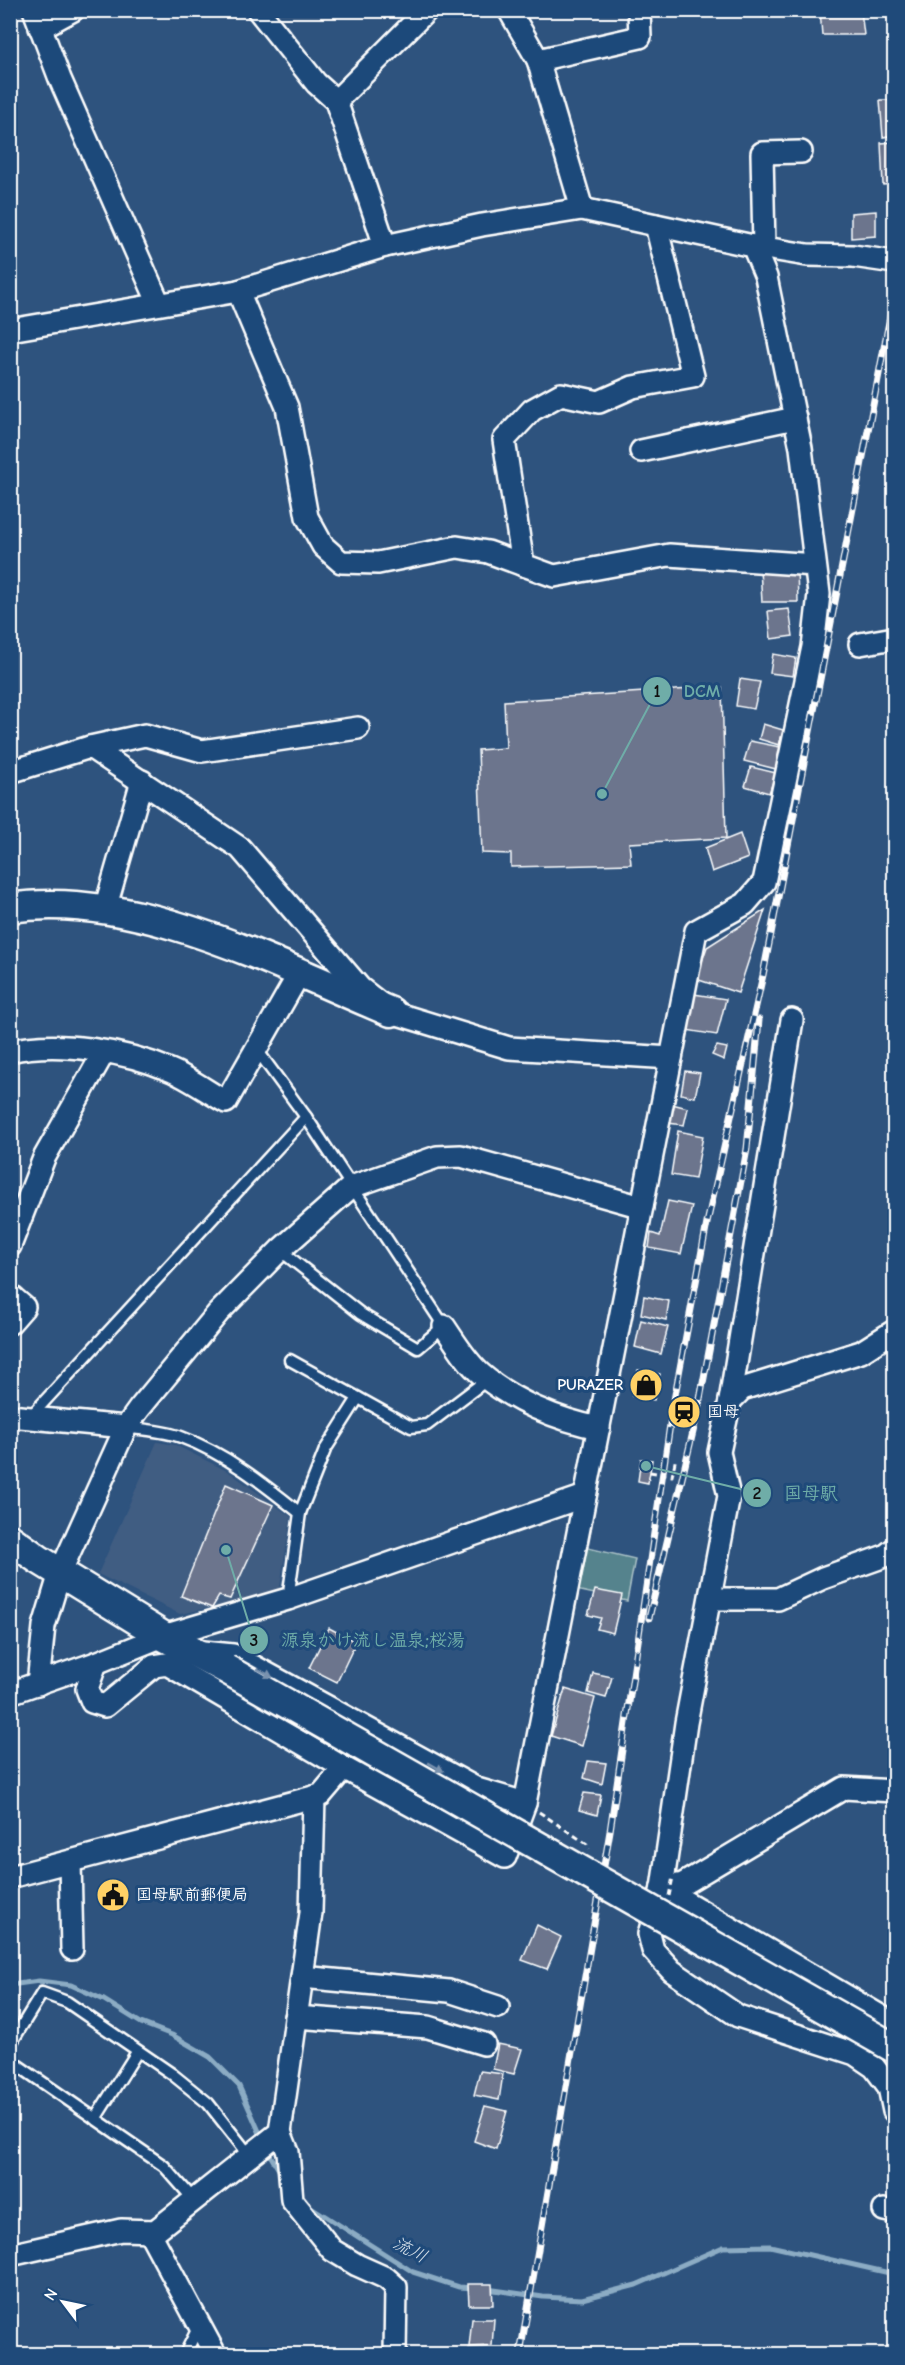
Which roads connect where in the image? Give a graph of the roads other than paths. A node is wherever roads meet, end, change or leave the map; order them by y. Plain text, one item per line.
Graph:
1 (73, 10) edge
2 (258, 10) edge
3 (427, 10) edge
4 (509, 10) edge
5 (639, 10) edge
6 (37, 19) edge
7 (538, 60) junction
8 (336, 101) junction
9 (801, 152) dead end
10 (582, 209) junction
11 (656, 225) junction
12 (385, 246) junction
13 (759, 247) junction
14 (894, 261) edge
15 (238, 291) junction
16 (159, 304) junction
17 (10, 330) edge
18 (795, 418) junction
19 (641, 451) dead end
20 (815, 564) junction
21 (523, 565) junction
22 (894, 638) edge
23 (860, 644) dead end
24 (358, 728) dead end
25 (90, 747) junction
26 (10, 772) edge
27 (142, 781) junction
28 (10, 908) edge
29 (105, 909) junction
30 (299, 974) junction
31 (392, 1012) junction
32 (792, 1020) dead end
33 (257, 1050) junction
34 (10, 1051) edge
35 (104, 1052) junction
36 (671, 1058) junction
37 (306, 1117) junction
38 (351, 1186) junction
39 (642, 1208) junction
40 (10, 1246) edge
41 (280, 1250) junction
42 (10, 1295) edge
43 (10, 1323) edge
44 (444, 1326) junction
45 (894, 1331) edge
46 (290, 1360) dead end
47 (488, 1379) junction
48 (358, 1398) junction
49 (730, 1401) junction
50 (20, 1416) edge
51 (126, 1427) junction
52 (598, 1428) junction
53 (585, 1496) junction
54 (300, 1513) junction
55 (12, 1543) edge
56 (894, 1549) edge
57 (60, 1573) junction
58 (288, 1599) junction
59 (710, 1599) junction
60 (163, 1636) junction
61 (190, 1650) junction
62 (96, 1663) junction
63 (38, 1684) junction
64 (10, 1693) edge
65 (344, 1768) junction
66 (894, 1791) edge
67 (314, 1797) junction
68 (525, 1803) junction
69 (70, 1862) junction
70 (10, 1877) edge
71 (668, 1888) junction
72 (72, 1949) dead end
73 (302, 1977) junction
74 (498, 2007) dead end
75 (296, 2017) junction
76 (894, 2024) edge
77 (484, 2044) dead end
78 (10, 2045) edge
79 (894, 2048) edge
80 (138, 2052) junction
81 (10, 2060) edge
82 (894, 2111) edge
83 (95, 2119) junction
84 (280, 2132) junction
85 (250, 2156) junction
86 (194, 2200) junction
87 (149, 2231) junction
88 (10, 2255) edge
89 (199, 2326) junction
90 (185, 2355) edge
91 (215, 2355) edge
92 (395, 2355) edge

1 - 6 street
2 - 8 street
3 - 8 street
4 - 7 street
5 - 7 street
6 - 16 street
7 - 10 street
8 - 12 street
9 - 13 street
10 - 11 street
10 - 12 street
11 - 13 street
11 - 21 street
12 - 15 street
13 - 14 street
13 - 18 street
15 - 16 street
15 - 21 street
16 - 17 street
18 - 19 street
18 - 20 street
20 - 21 street
20 - 36 street
22 - 23 street
24 - 25 street
25 - 26 street
25 - 27 street
27 - 29 street
27 - 31 street
28 - 29 street
29 - 30 street
30 - 31 street
30 - 33 street
31 - 36 street
32 - 49 street
33 - 35 street
33 - 37 lane
34 - 35 street
35 - 40 street
36 - 39 street
37 - 38 lane
37 - 50 lane
38 - 39 street
38 - 41 street
38 - 44 lane
39 - 52 street
41 - 44 lane
41 - 51 street
42 - 43 street
44 - 47 street
45 - 49 street
46 - 48 lane
47 - 48 lane
47 - 52 street
48 - 54 lane
49 - 59 street
50 - 51 street
51 - 54 lane
51 - 57 street
52 - 53 street
53 - 58 street
53 - 68 street
54 - 58 lane
55 - 57 street
56 - 59 street
57 - 60 street
57 - 63 street
58 - 60 street
59 - 71 street
60 - 61 street
60 - 62 street
61 -> 68 street
61 - 79 street, bridge
62 - 63 street
62 - 65 street
63 - 64 street
65 - 67 street
65 - 68 street
66 - 71 street
67 - 69 street
67 - 73 street
69 - 70 street
69 - 72 street
71 - 76 street
71 - 82 street
73 - 74 street
73 - 75 street
75 - 77 street
75 - 84 street
78 - 80 lane
80 - 83 lane
80 - 85 lane
81 - 83 lane
83 - 86 lane
84 - 85 street
84 - 92 street
85 - 86 street
86 - 87 street
87 - 88 street
87 - 89 street
89 - 90 lane
89 - 91 street

